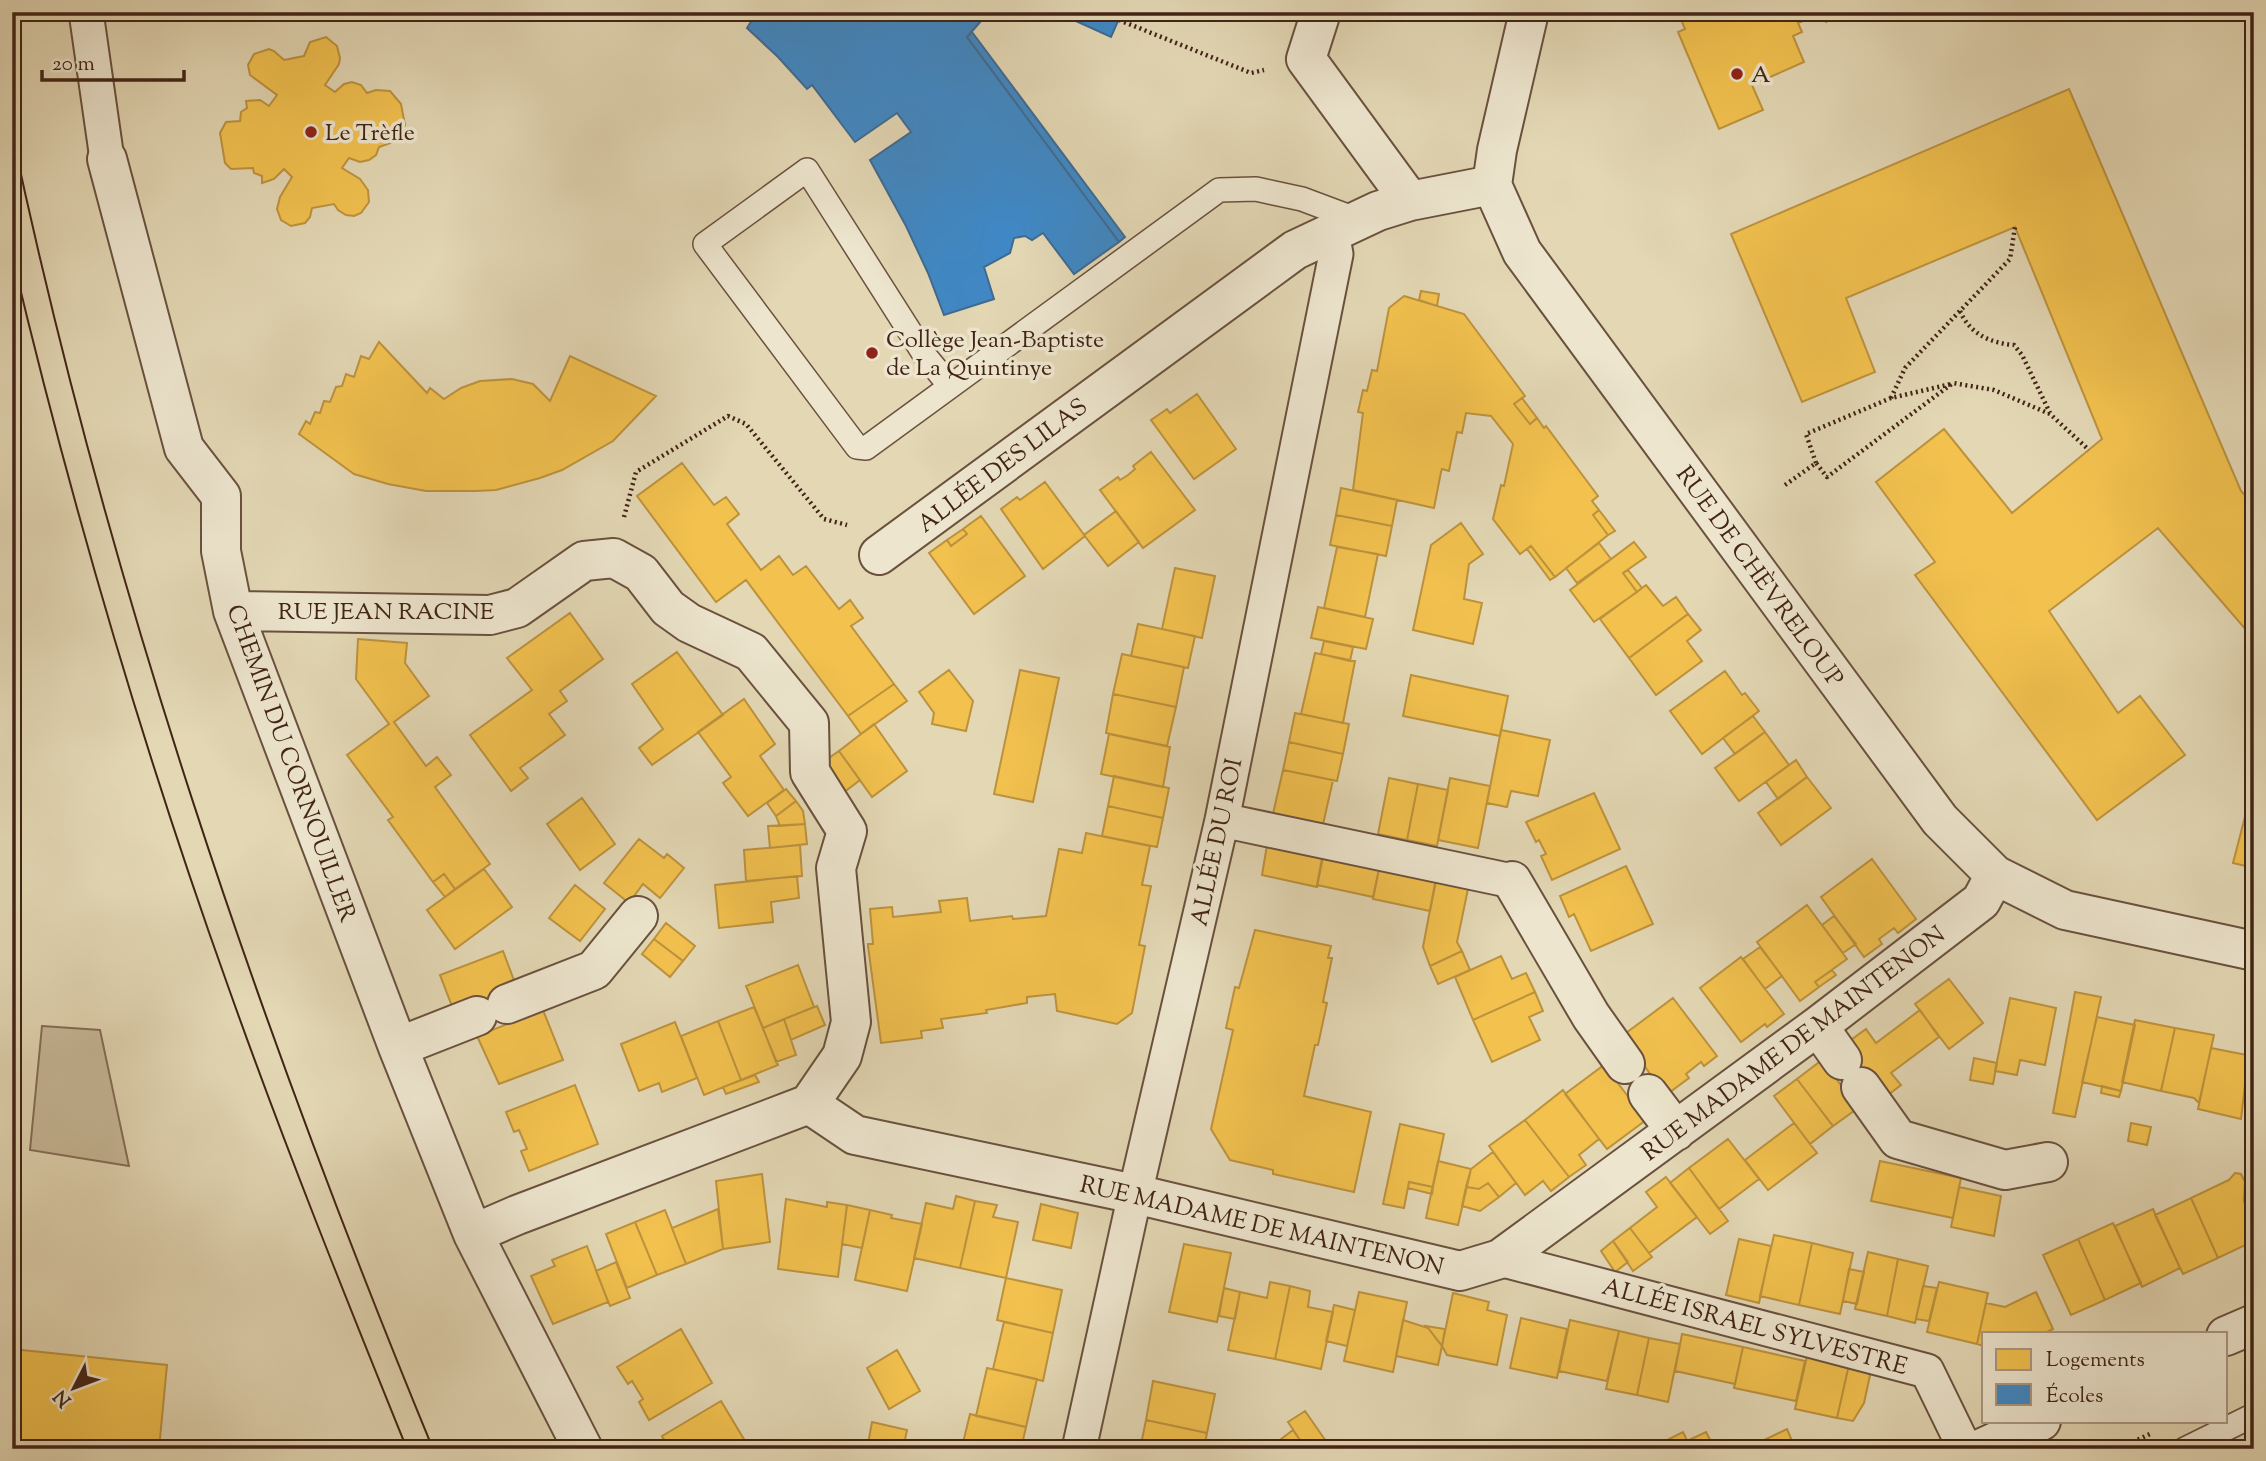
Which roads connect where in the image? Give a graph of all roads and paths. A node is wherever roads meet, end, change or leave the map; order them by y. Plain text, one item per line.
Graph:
1 (86, 12) edge
2 (1321, 12) edge
3 (1529, 12) edge
4 (1119, 20) dead end
5 (1306, 59) junction
6 (107, 159) joint
7 (1492, 185) junction
8 (1410, 201) junction
9 (1345, 227) junction
10 (2015, 227) dead end
11 (1960, 311) junction
12 (1954, 383) junction
13 (950, 386) junction
14 (1891, 398) junction
15 (2050, 414) junction
16 (2089, 450) dead end
17 (1816, 463) junction
18 (1785, 485) dead end
19 (849, 526) dead end
20 (879, 555) dead end
21 (614, 558) junction
22 (233, 611) junction
23 (1222, 820) junction
24 (1995, 875) junction
25 (1512, 881) joint
26 (638, 916) dead end
27 (2254, 951) edge
28 (1818, 1026) junction
29 (398, 1047) junction
30 (1626, 1064) dead end
31 (1648, 1094) dead end
32 (809, 1104) junction
33 (1676, 1131) junction
34 (2048, 1162) dead end
35 (1135, 1194) junction
36 (473, 1234) junction
37 (1500, 1259) junction
38 (2254, 1324) edge
39 (2228, 1335) edge
40 (2254, 1415) edge
41 (2039, 1422) edge
42 (2154, 1432) dead end
43 (583, 1449) edge
44 (1079, 1449) edge
45 (1965, 1449) edge
46 (1980, 1449) edge
47 (2118, 1449) edge
48 (2185, 1449) edge

1 - 6 street, CHEMIN DU CORNOUILLER
2 - 5 street
3 - 7 street
4 - 5 path
5 - 8 street
6 - 22 street, CHEMIN DU CORNOUILLER
7 - 8 street, ALLÉE DES LILAS
7 - 24 street, RUE DE CHÈVRELOUP
8 - 9 street, ALLÉE DES LILAS
9 - 13 lane
9 - 20 street, ALLÉE DES LILAS
9 - 23 street, ALLÉE DU ROI
10 - 11 path
11 - 14 path
11 - 15 path
12 - 14 path
12 - 15 path
12 - 17 path
13 - 13 lane
14 - 17 path
15 - 16 path
17 - 18 path
19 - 21 path
21 - 22 street, RUE JEAN RACINE
21 - 32 street
22 - 29 street, CHEMIN DU CORNOUILLER
23 - 25 street
23 - 35 street, ALLÉE DU ROI
24 - 27 street, RUE DE CHÈVRELOUP
24 - 28 street, RUE MADAME DE MAINTENON
25 - 30 street
26 - 29 street
28 - 33 street, RUE MADAME DE MAINTENON
28 - 34 street
29 - 36 street, CHEMIN DU CORNOUILLER
31 - 33 street
32 - 35 street, RUE MADAME DE MAINTENON
32 - 36 street
33 - 37 street, RUE MADAME DE MAINTENON
35 - 37 street, RUE MADAME DE MAINTENON
35 - 44 street, ALLÉE DU ROI
36 - 43 street, CHEMIN DU CORNOUILLER
37 - 45 street, ALLÉE ISRAEL SYLVESTRE
38 - 39 street
40 - 48 lane
41 - 46 street
42 - 47 path

